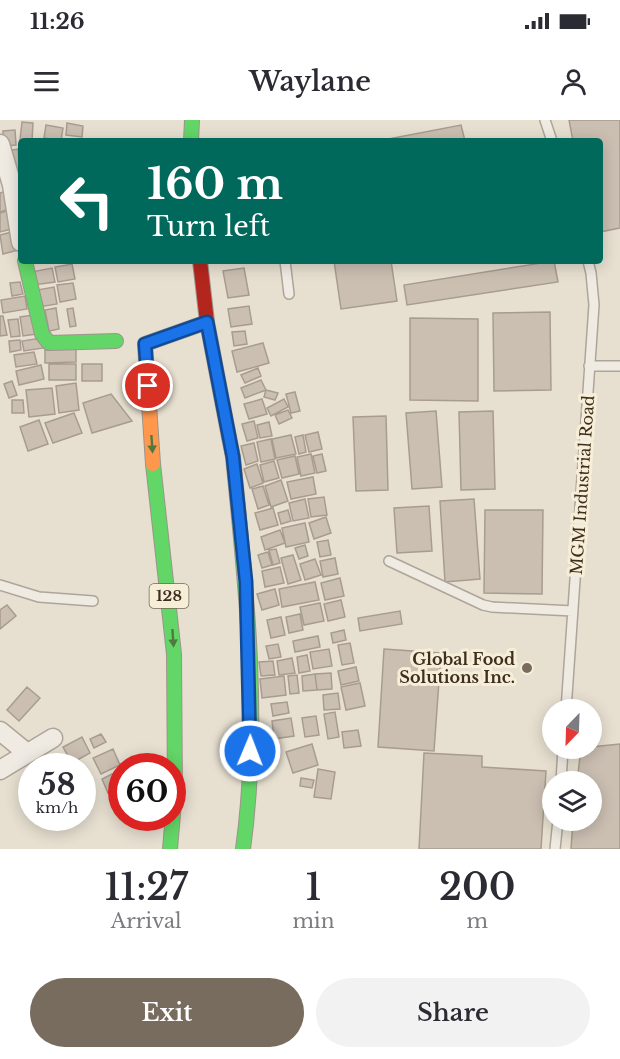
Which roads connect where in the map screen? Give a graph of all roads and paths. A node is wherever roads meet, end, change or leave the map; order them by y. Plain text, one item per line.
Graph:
1 (192, 120) edge
2 (545, 120) edge
3 (191, 138) edge
4 (550, 138) edge
5 (0, 144) edge
6 (11, 185) edge
7 (18, 225) edge
8 (26, 264) edge
9 (200, 264) edge
10 (285, 264) edge
11 (589, 264) edge
12 (289, 294) dead end
13 (207, 322) junction
14 (116, 341) dead end
15 (589, 366) junction
16 (620, 366) edge
17 (389, 561) dead end
18 (0, 585) edge
19 (93, 602) dead end
20 (573, 611) junction
21 (567, 699) edge
22 (0, 731) edge
23 (53, 738) dead end
24 (27, 753) joint
25 (18, 759) edge
26 (0, 770) edge
27 (557, 831) edge
28 (170, 849) edge
29 (243, 849) edge
30 (555, 849) edge

1 - 3 main road
2 - 4 lane
5 - 6 street
6 - 7 street
8 - 14 main road
9 - 13 main road
10 - 12 lane
11 - 15 lane, MGM Industrial Road
13 -> 28 main road, 128
13 - 29 main road
15 - 16 lane
15 - 20 lane, MGM Industrial Road
17 - 20 lane
18 - 19 lane
20 - 21 lane, MGM Industrial Road
22 - 24 street
23 - 24 street
25 - 26 street
27 - 30 lane

